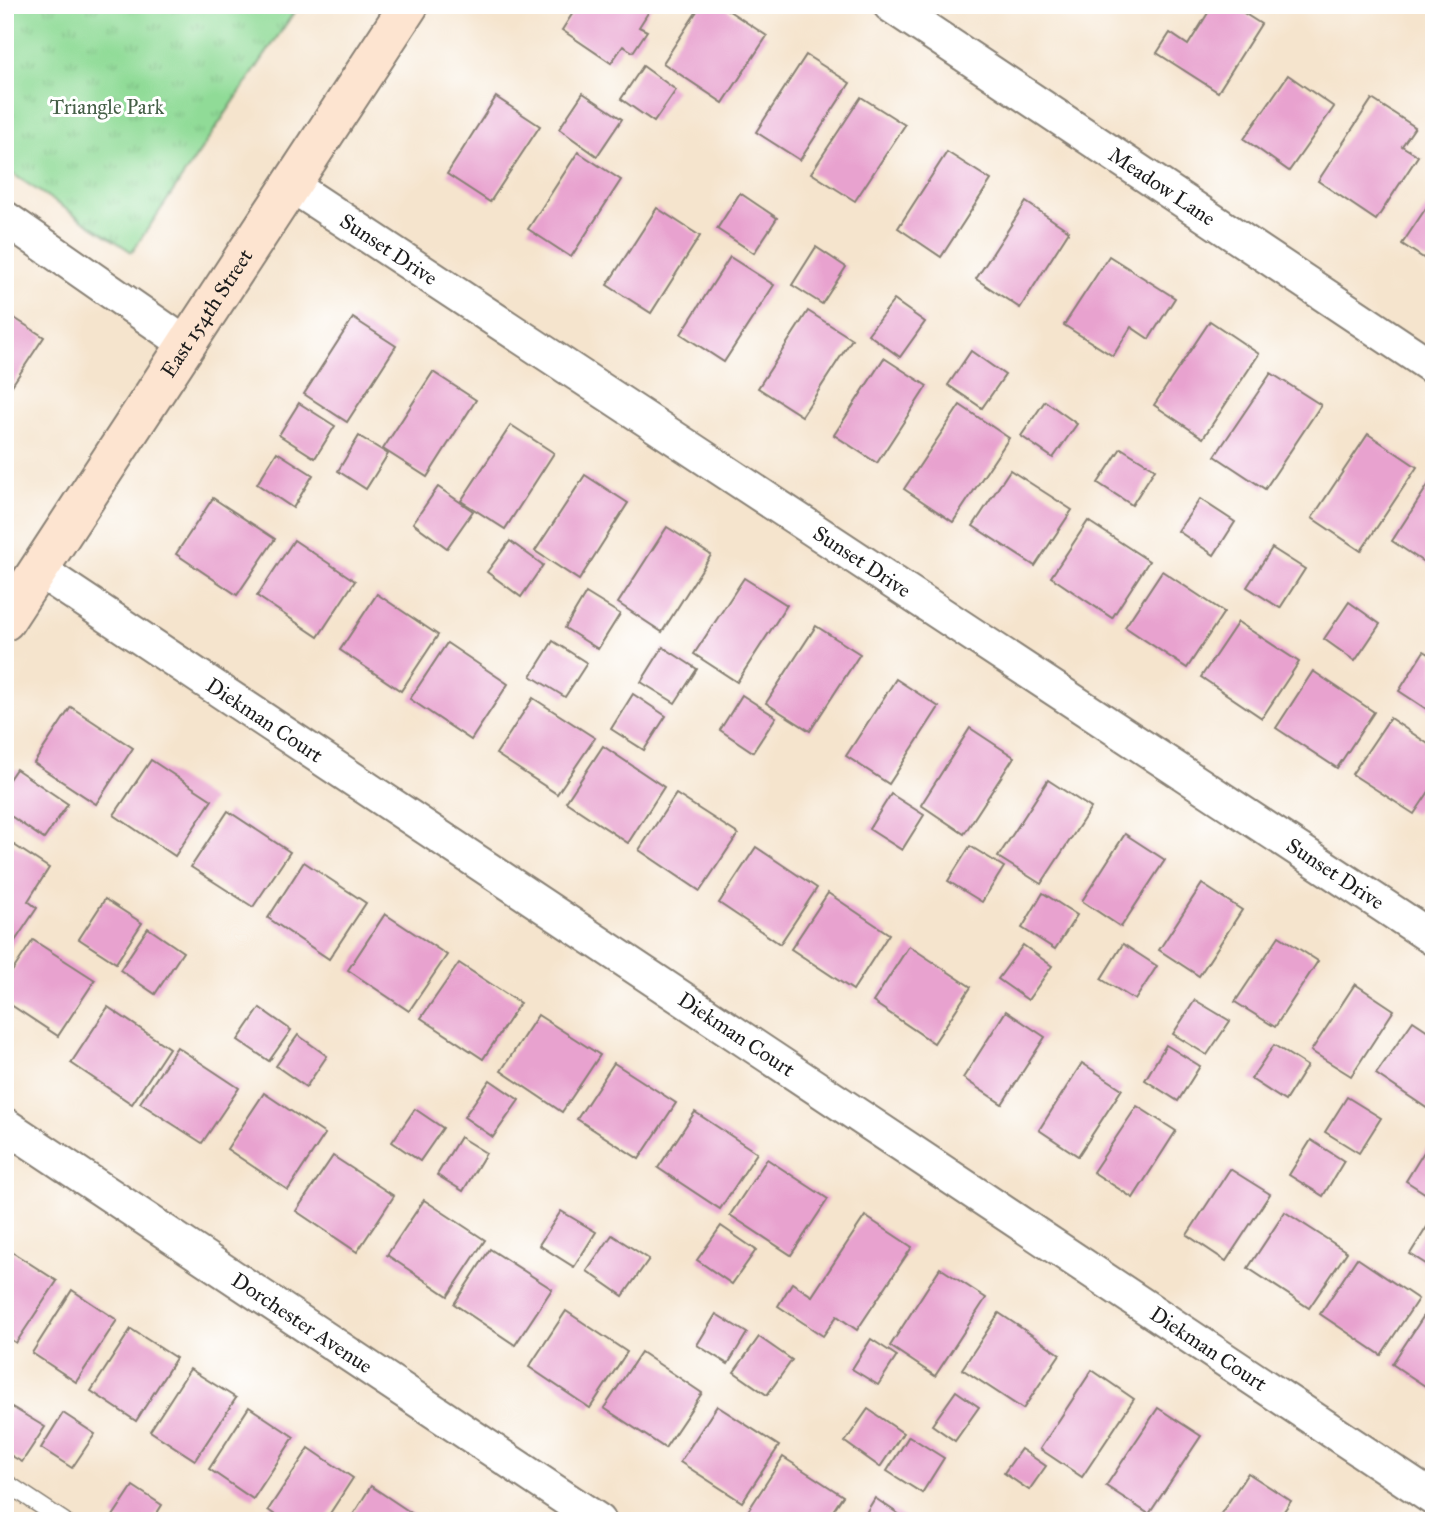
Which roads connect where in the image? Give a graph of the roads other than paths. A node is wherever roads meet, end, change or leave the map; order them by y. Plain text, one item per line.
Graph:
1 (409, 5) edge
2 (890, 5) edge
3 (291, 185) junction
4 (5, 218) edge
5 (186, 344) junction
6 (1434, 368) edge
7 (39, 570) junction
8 (5, 621) edge
9 (1434, 939) edge
10 (5, 1125) edge
11 (5, 1482) edge
12 (1434, 1499) edge
13 (64, 1521) edge
14 (599, 1521) edge

1 - 3 street, East 154th Street
2 - 6 street, Meadow Lane
3 - 5 street, East 154th Street
3 - 9 street, Sunset Drive
4 - 5 street
5 - 7 street, East 154th Street
7 - 8 street, East 154th Street
7 - 12 street, Diekman Court
10 - 14 street, Dorchester Avenue
11 - 13 lane

